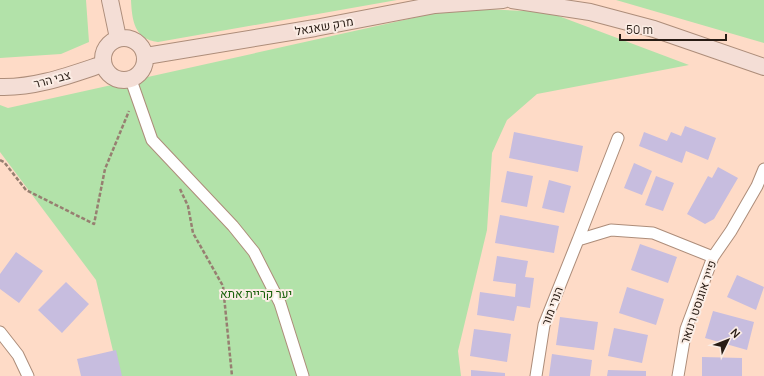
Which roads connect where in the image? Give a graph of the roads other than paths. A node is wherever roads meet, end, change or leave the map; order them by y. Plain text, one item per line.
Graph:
1 (110, 0) edge
2 (503, 0) edge
3 (512, 0) edge
4 (118, 38) junction
5 (146, 56) junction
6 (103, 64) junction
7 (764, 67) edge
8 (0, 87) edge
9 (133, 87) junction
10 (618, 138) dead end
11 (764, 169) edge
12 (578, 240) junction
13 (713, 257) junction
14 (0, 332) edge
15 (28, 376) edge
16 (303, 376) edge
17 (536, 376) edge
18 (678, 376) edge

1 - 4 street
2 - 5 street, מרק שאגאל
3 - 7 street
4 - 5 street
4 - 6 street
5 - 9 street
6 - 8 street, צבי הרר
6 - 9 street
9 - 16 street
10 - 12 street, הנרי מור
11 - 13 street, פייר אוגוסט רנואר
12 - 13 street
12 - 17 street, הנרי מור
13 - 18 street, פייר אוגוסט רנואר
14 - 15 street

